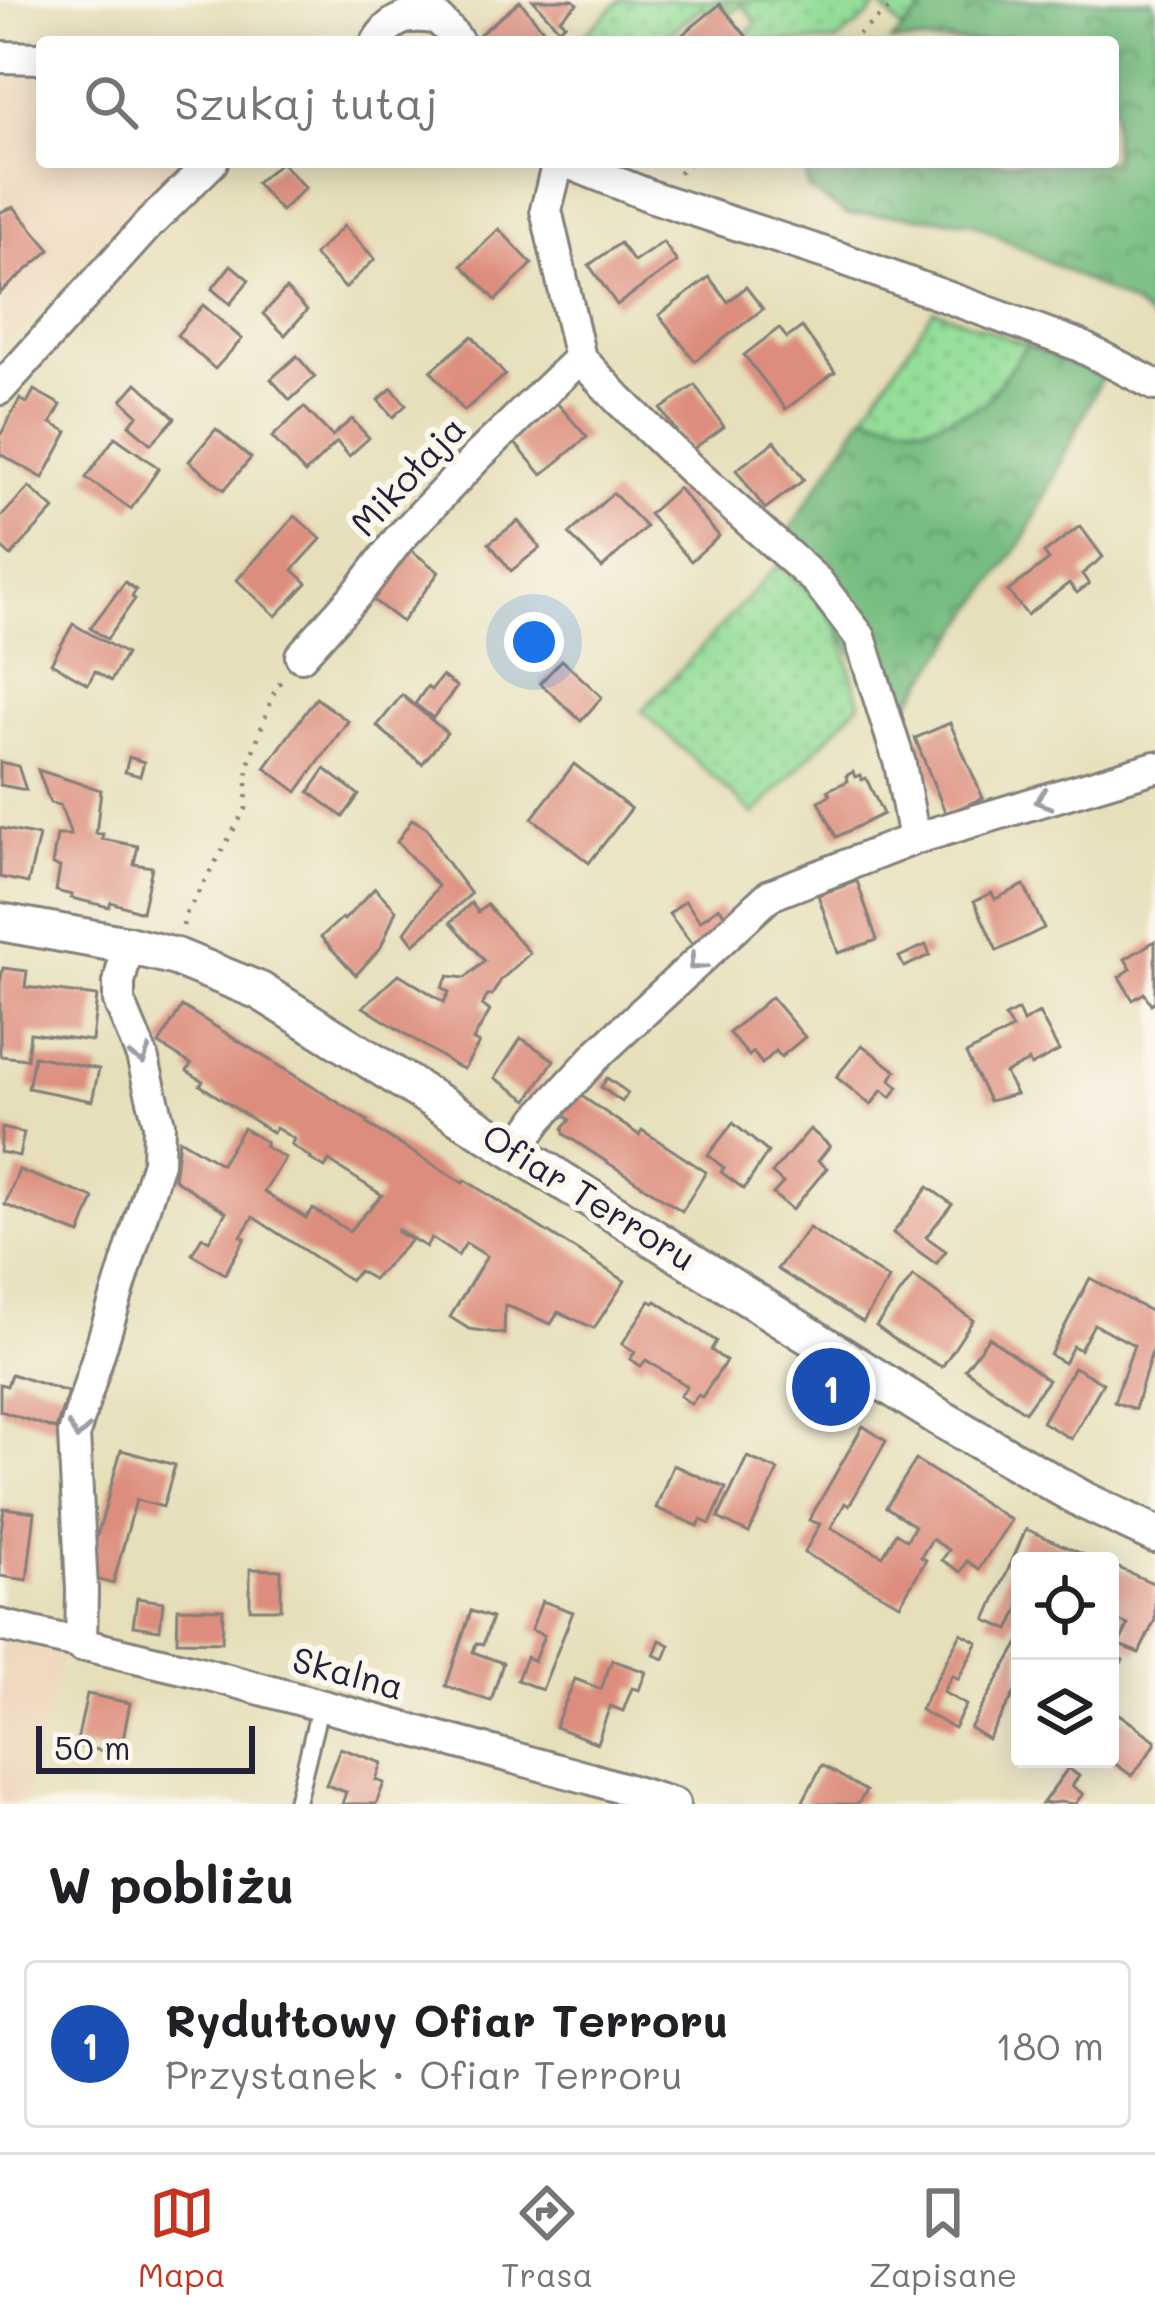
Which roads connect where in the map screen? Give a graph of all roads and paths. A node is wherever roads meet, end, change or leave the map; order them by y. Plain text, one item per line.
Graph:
1 (900, 0) edge
2 (428, 9) edge
3 (390, 21) edge
4 (453, 36) edge
5 (856, 36) edge
6 (0, 57) edge
7 (36, 58) edge
8 (206, 168) edge
9 (560, 168) edge
10 (578, 168) edge
11 (580, 358) junction
12 (1155, 385) edge
13 (0, 389) edge
14 (302, 656) dead end
15 (276, 688) dead end
16 (1155, 766) edge
17 (914, 839) junction
18 (0, 922) edge
19 (128, 944) junction
20 (176, 957) junction
21 (516, 1150) junction
22 (1155, 1534) edge
23 (0, 1625) edge
24 (81, 1646) junction
25 (320, 1706) junction
26 (296, 1804) edge
27 (674, 1804) edge

1 - 5 path
2 - 3 street
2 - 4 street
6 - 7 street
8 - 13 street
9 - 11 street
10 - 12 street
11 - 14 street, Mikołaja
11 - 17 street
15 - 20 path
16 -> 17 street
17 -> 21 street
18 - 19 street, Ofiar Terroru
19 - 20 street, Ofiar Terroru
19 -> 24 street
20 - 21 street, Ofiar Terroru
21 - 22 street, Ofiar Terroru
23 - 24 street, Skalna
24 - 25 street, Skalna
25 - 26 lane
25 - 27 street, Skalna

